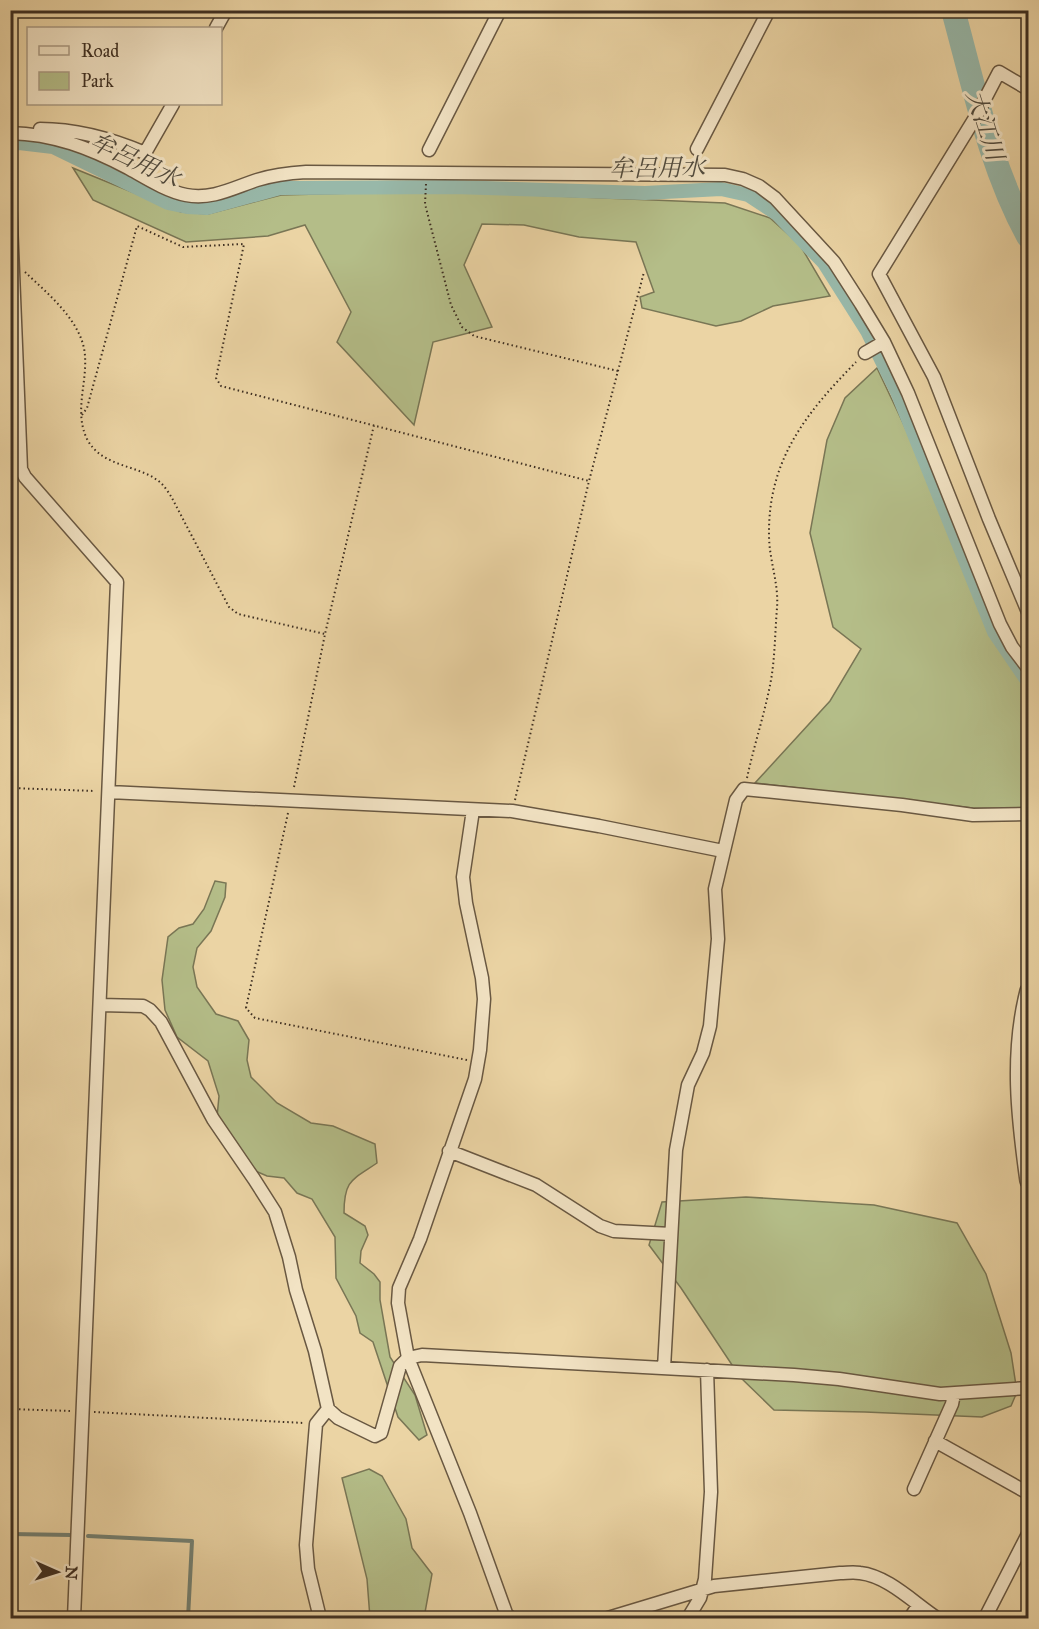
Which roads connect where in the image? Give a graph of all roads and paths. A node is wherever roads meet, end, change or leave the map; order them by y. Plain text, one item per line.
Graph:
1 (226, 10) edge
2 (500, 10) edge
3 (769, 10) edge
4 (217, 27) edge
5 (1029, 89) edge
6 (172, 105) edge
7 (10, 133) edge
8 (31, 134) junction
9 (697, 149) dead end
10 (429, 150) dead end
11 (426, 192) dead end
12 (10, 198) edge
13 (14, 268) junction
14 (644, 272) dead end
15 (882, 343) junction
16 (865, 353) joint
17 (618, 372) junction
18 (82, 415) junction
19 (589, 480) junction
20 (1029, 612) edge
21 (325, 634) dead end
22 (1029, 668) edge
23 (10, 788) edge
24 (744, 789) junction
25 (109, 792) junction
26 (473, 810) junction
27 (512, 811) junction
28 (1029, 814) edge
29 (723, 851) junction
30 (1029, 992) edge
31 (100, 1005) junction
32 (448, 1151) junction
33 (1029, 1181) edge
34 (670, 1234) junction
35 (408, 1358) junction
36 (664, 1368) junction
37 (707, 1370) junction
38 (1029, 1388) edge
39 (954, 1394) junction
40 (10, 1409) edge
41 (328, 1410) junction
42 (83, 1412) junction
43 (316, 1424) junction
44 (935, 1441) junction
45 (914, 1489) dead end
46 (1029, 1493) edge
47 (1029, 1534) edge
48 (703, 1589) junction
49 (918, 1606) junction
50 (74, 1618) edge
51 (320, 1618) edge
52 (510, 1618) edge
53 (608, 1618) edge
54 (688, 1618) edge
55 (910, 1618) edge
56 (937, 1618) edge
57 (985, 1618) edge

1 - 4 street
2 - 10 street
3 - 9 street
5 - 20 street
6 - 8 street
7 - 8 street
8 - 15 street
11 - 17 path
12 - 13 street
13 - 18 path
13 - 25 street
14 - 17 path
15 - 16 street
15 - 22 street
16 - 24 path
17 - 19 path
18 - 19 path
18 - 21 path
19 - 27 path
23 - 25 path
24 - 28 street
24 - 29 street
25 - 26 street
25 - 31 street
26 - 27 street
26 - 32 street
27 - 29 street
29 - 34 street
30 - 33 street
31 - 41 street
31 - 42 street
32 - 34 street
32 - 35 street
34 - 36 street
35 - 36 street
35 - 41 street
35 - 52 street
36 - 37 street
37 - 39 street
37 - 48 street
38 - 39 street
39 - 44 street
40 - 42 path
41 - 43 street
42 - 43 path
42 - 50 street
43 - 51 street
44 - 45 street
44 - 46 street
47 - 57 street
48 - 49 street
48 - 53 street
48 - 54 street
49 - 55 street
49 - 56 street

